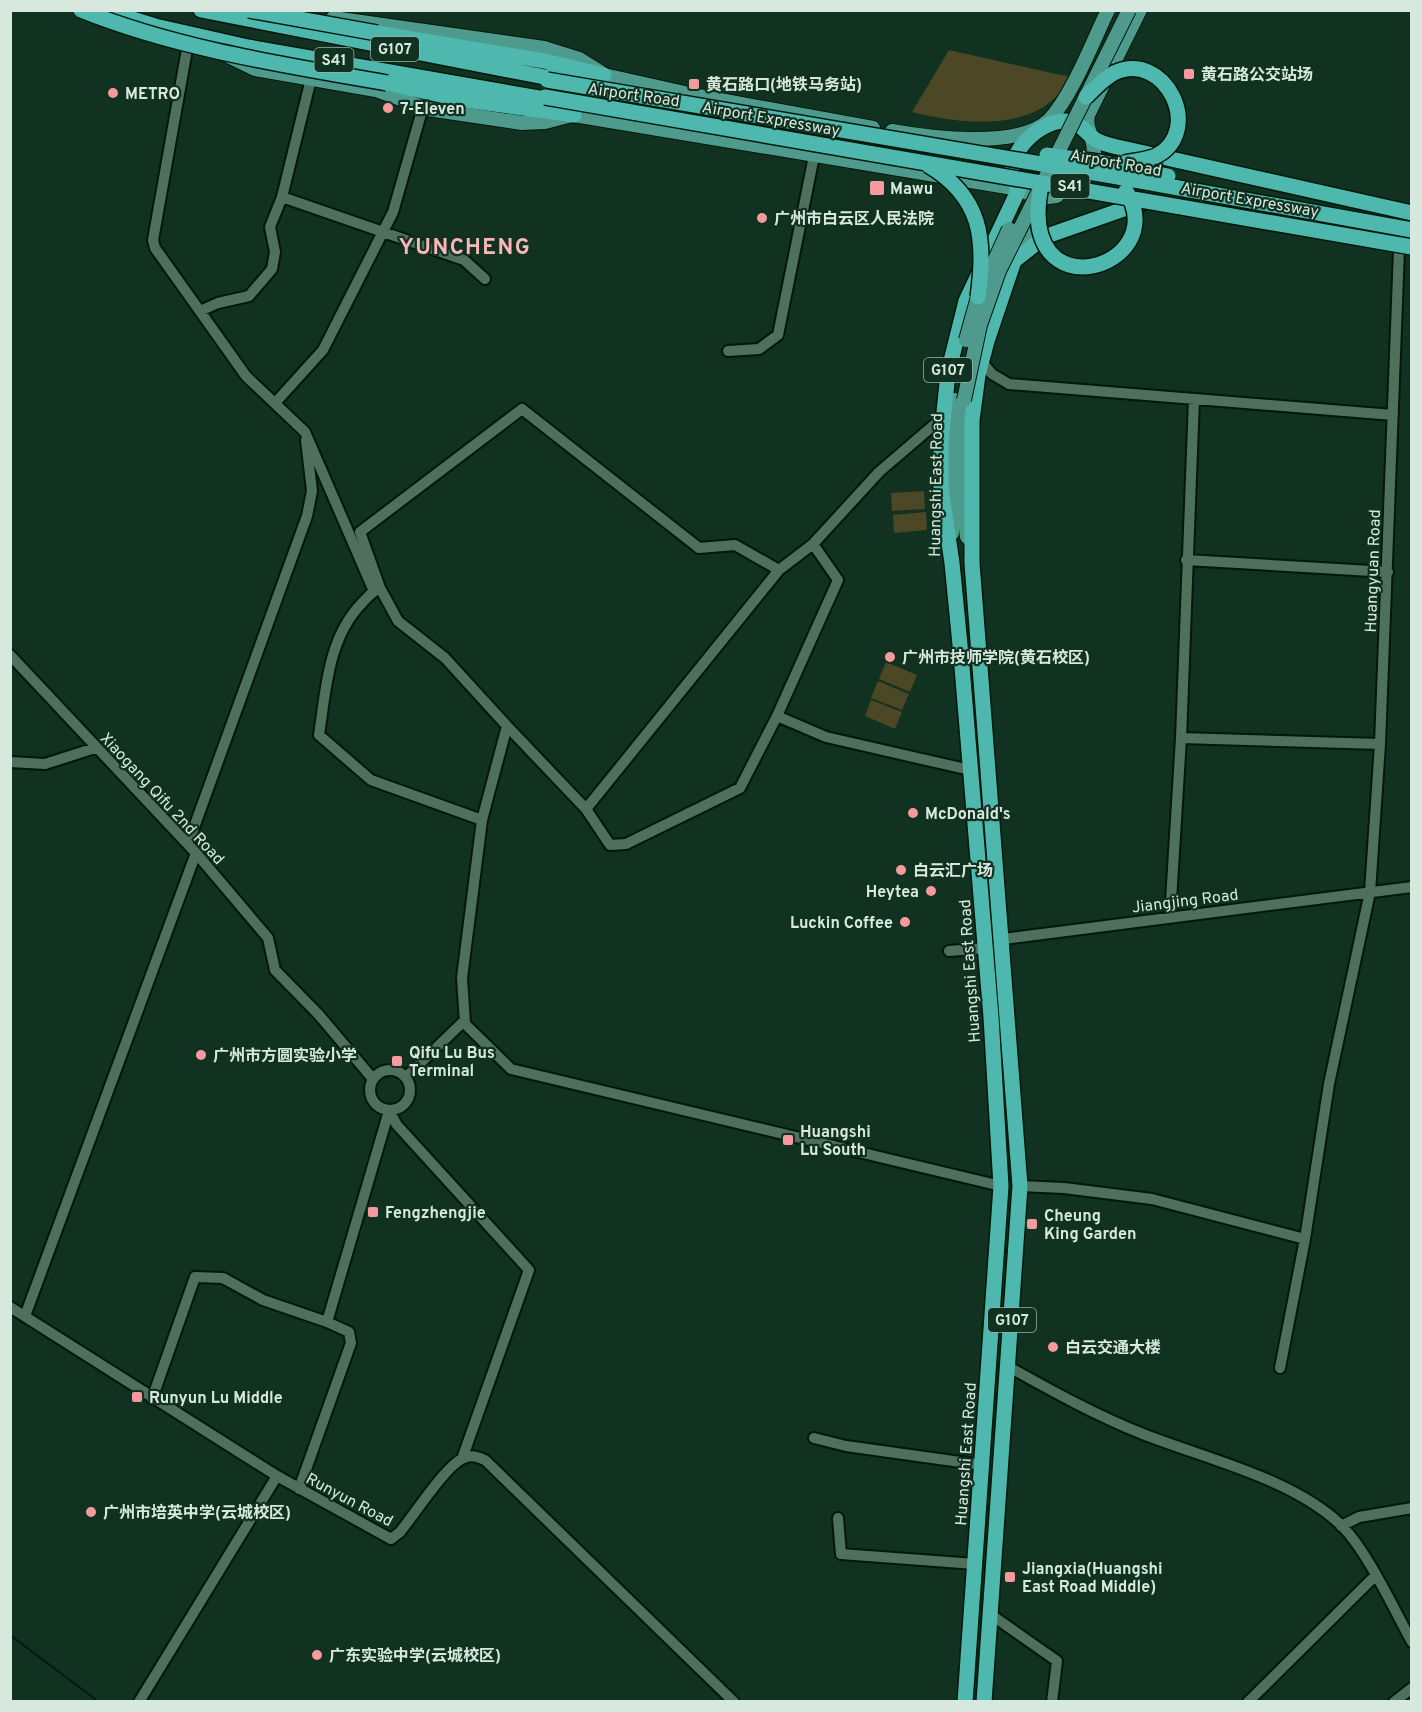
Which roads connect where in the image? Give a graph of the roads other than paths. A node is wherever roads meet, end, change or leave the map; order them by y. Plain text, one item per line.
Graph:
1 (81, 10) edge
2 (103, 10) edge
3 (127, 10) edge
4 (186, 10) edge
5 (201, 10) edge
6 (1108, 10) edge
7 (1119, 10) edge
8 (1129, 10) edge
9 (1140, 10) edge
10 (248, 16) edge
11 (189, 34) junction
12 (211, 39) junction
13 (1080, 67) junction
14 (604, 75) junction
15 (542, 76) junction
16 (310, 79) junction
17 (1105, 80) junction
18 (1086, 97) junction
19 (533, 98) junction
20 (619, 101) junction
21 (423, 107) junction
22 (574, 115) junction
23 (747, 123) junction
24 (1039, 128) junction
25 (900, 133) junction
26 (1091, 137) junction
27 (814, 156) junction
28 (1161, 157) junction
29 (915, 158) junction
30 (896, 169) junction
31 (1106, 170) junction
32 (1037, 184) junction
33 (1078, 186) junction
34 (1019, 189) junction
35 (1058, 196) junction
36 (282, 197) junction
37 (1152, 200) junction
38 (1302, 210) junction
39 (1007, 213) junction
40 (1412, 213) edge
41 (1412, 223) edge
42 (1031, 226) junction
43 (1412, 230) edge
44 (383, 232) junction
45 (1412, 240) edge
46 (1407, 250) edge
47 (987, 254) junction
48 (1014, 261) junction
49 (485, 279) dead end
50 (978, 297) junction
51 (200, 311) junction
52 (728, 351) dead end
53 (981, 361) junction
54 (1194, 399) junction
55 (959, 400) junction
56 (275, 403) junction
57 (1393, 415) junction
58 (942, 418) junction
59 (305, 432) junction
60 (813, 544) junction
61 (1186, 560) junction
62 (952, 563) junction
63 (972, 563) junction
64 (779, 570) junction
65 (1388, 572) junction
66 (377, 589) junction
67 (10, 655) edge
68 (777, 716) junction
69 (507, 726) junction
70 (1181, 738) junction
71 (1380, 744) junction
72 (95, 748) junction
73 (10, 762) edge
74 (970, 770) junction
75 (586, 809) junction
76 (482, 820) junction
77 (188, 844) junction
78 (196, 853) junction
79 (1412, 887) edge
80 (1371, 892) junction
81 (1170, 917) junction
82 (1003, 939) junction
83 (986, 948) junction
84 (949, 951) dead end
85 (465, 1023) junction
86 (406, 1077) junction
87 (373, 1079) junction
88 (389, 1111) junction
89 (1001, 1186) junction
90 (1020, 1186) junction
91 (1305, 1239) junction
92 (10, 1307) edge
93 (25, 1316) junction
94 (327, 1322) junction
95 (1009, 1368) junction
96 (1280, 1368) dead end
97 (152, 1399) junction
98 (814, 1438) dead end
99 (462, 1459) junction
100 (982, 1465) junction
101 (277, 1476) junction
102 (299, 1489) junction
103 (1412, 1508) edge
104 (838, 1518) dead end
105 (1341, 1526) junction
106 (975, 1564) junction
107 (1375, 1576) junction
108 (990, 1614) junction
109 (1412, 1642) edge
110 (1412, 1688) edge
111 (139, 1701) edge
112 (734, 1701) edge
113 (965, 1701) edge
114 (984, 1701) edge
115 (1052, 1701) edge
116 (1248, 1701) edge
117 (1394, 1701) edge

1 - 22 highway, bridge
2 - 11 highway, Airport Road
3 - 46 highway, Airport Expressway / S41, bridge
4 - 43 highway, Airport Expressway / S41, bridge
5 - 10 highway, Airport Road
6 - 13 main road
7 - 32 main road, bridge
8 - 18 main road, bridge
9 - 17 main road
10 - 14 highway, bridge
10 - 14 main road
10 - 15 highway, Airport Road / G107
11 - 12 highway, Airport Road
11 - 51 street
12 - 16 main road
12 - 19 highway, Airport Road / G107
13 - 17 main road
13 - 24 main road
14 - 15 main road
14 - 25 main road
15 - 20 highway, Airport Road / G107
16 - 21 main road
16 - 36 street
17 - 26 main road
18 - 31 highway, bridge
18 - 32 main road, bridge
19 - 20 highway, Airport Road / G107
19 - 22 main road
20 - 22 main road
20 - 23 highway, Airport Road
21 - 22 main road
21 - 44 street
22 - 27 main road
23 - 29 highway, Airport Road, bridge
23 - 31 highway, Airport Road, bridge
24 - 25 main road
24 - 26 highway
24 - 34 highway
25 - 30 main road
26 - 28 highway, Airport Road
26 - 33 main road
27 - 30 main road
27 - 52 street
28 - 37 highway
28 - 40 highway, Airport Road
29 - 31 highway, Airport Road, bridge
29 - 50 highway, bridge
30 - 34 main road
31 - 32 highway, bridge
31 - 38 highway, Airport Road, bridge
32 - 50 main road, Huangshi East Road, bridge
32 - 55 main road, Huangshi East Road, bridge
33 - 35 main road
33 - 37 main road
34 - 35 main road
34 - 39 highway, G107
35 - 42 main road
36 - 44 street
36 - 51 street
37 - 46 highway, Airport Road
37 - 48 highway
38 - 41 highway, Airport Road
38 - 45 highway, Airport Road
39 - 42 highway
39 - 47 highway, G107
42 - 48 main road
44 - 49 street
44 - 56 street
46 - 57 street, Huangyuan Road
47 - 48 highway
47 - 58 highway, G107
48 - 53 highway, G107
50 - 55 main road, Huangshi East Road, bridge
51 - 56 street
53 - 54 street
53 - 63 highway, G107
54 - 57 street
54 - 61 street
55 - 62 main road, Huangshi East Road
55 - 63 main road, Huangshi East Road
56 - 59 street
57 - 65 street, Huangyuan Road
58 - 60 street
58 - 62 highway, G107
59 - 66 street
59 - 77 street
60 - 64 street
60 - 68 street
61 - 65 street
61 - 70 street
62 - 74 highway, Huangshi East Road / G107
63 - 82 highway, Huangshi East Road / G107
64 - 66 street
64 - 75 street
65 - 71 street, Huangyuan Road
66 - 69 street
66 - 76 street
67 - 72 street, Xiaogang Qifu 2nd Road
68 - 74 street
68 - 75 street
69 - 75 street
69 - 76 street
70 - 71 street
70 - 81 street
71 - 80 street, Huangyuan Road
72 - 73 street
72 - 77 street, Xiaogang Qifu 2nd Road
74 - 83 highway, Huangshi East Road / G107
76 - 85 street
77 - 78 street, Xiaogang Qifu 2nd Road
78 - 87 street, Xiaogang Qifu 2nd Road
78 - 93 street
79 - 80 street, Jiangjing Road
80 - 81 street, Jiangjing Road
80 - 91 street, Huangyuan Road
81 - 82 street, Jiangjing Road
82 - 90 highway, Huangshi East Road / G107
83 - 84 street
83 - 89 highway, Huangshi East Road / G107
85 - 86 street
85 - 89 street
86 - 87 street
86 - 88 street
87 - 88 street
88 - 94 street
88 - 99 street
89 - 100 highway, Huangshi East Road / G107
90 - 91 street
90 - 95 highway, Huangshi East Road / G107
91 - 96 street, Huangyuan Road
92 - 93 street, Runyun Road
93 - 97 street, Runyun Road
94 - 97 street
94 - 102 street
95 - 105 street
95 - 108 highway, Huangshi East Road / G107
97 - 101 street, Runyun Road
98 - 100 street
99 - 102 street, Runyun Road
99 - 112 street
100 - 106 highway, Huangshi East Road / G107
101 - 102 street, Runyun Road
101 - 111 street
103 - 105 street
104 - 106 street
105 - 107 street
106 - 113 highway, Huangshi East Road / G107
107 - 109 street
107 - 116 street
108 - 114 highway, Huangshi East Road / G107
108 - 115 street
110 - 117 street

